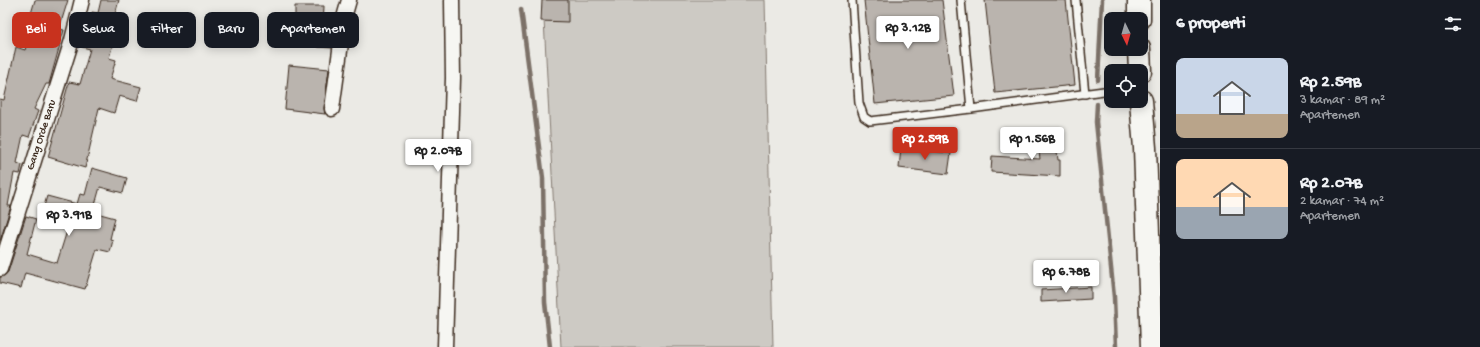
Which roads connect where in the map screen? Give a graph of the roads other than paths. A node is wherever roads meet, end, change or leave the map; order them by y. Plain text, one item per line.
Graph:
1 (82, 0) edge
2 (349, 0) edge
3 (452, 0) edge
4 (852, 0) edge
5 (961, 0) edge
6 (1076, 0) edge
7 (1139, 0) edge
8 (1144, 0) edge
9 (1139, 12) edge
10 (1104, 91) edge
11 (1085, 94) junction
12 (1142, 108) edge
13 (332, 109) dead end
14 (971, 109) junction
15 (0, 270) edge
16 (445, 347) edge
17 (1152, 347) edge

1 - 15 street, Gang Orde Baru
2 - 13 street
3 - 16 street
4 - 14 lane
5 - 14 lane
6 - 11 lane
7 - 8 street
7 - 9 highway
10 - 11 lane
11 - 14 lane
12 - 17 highway

